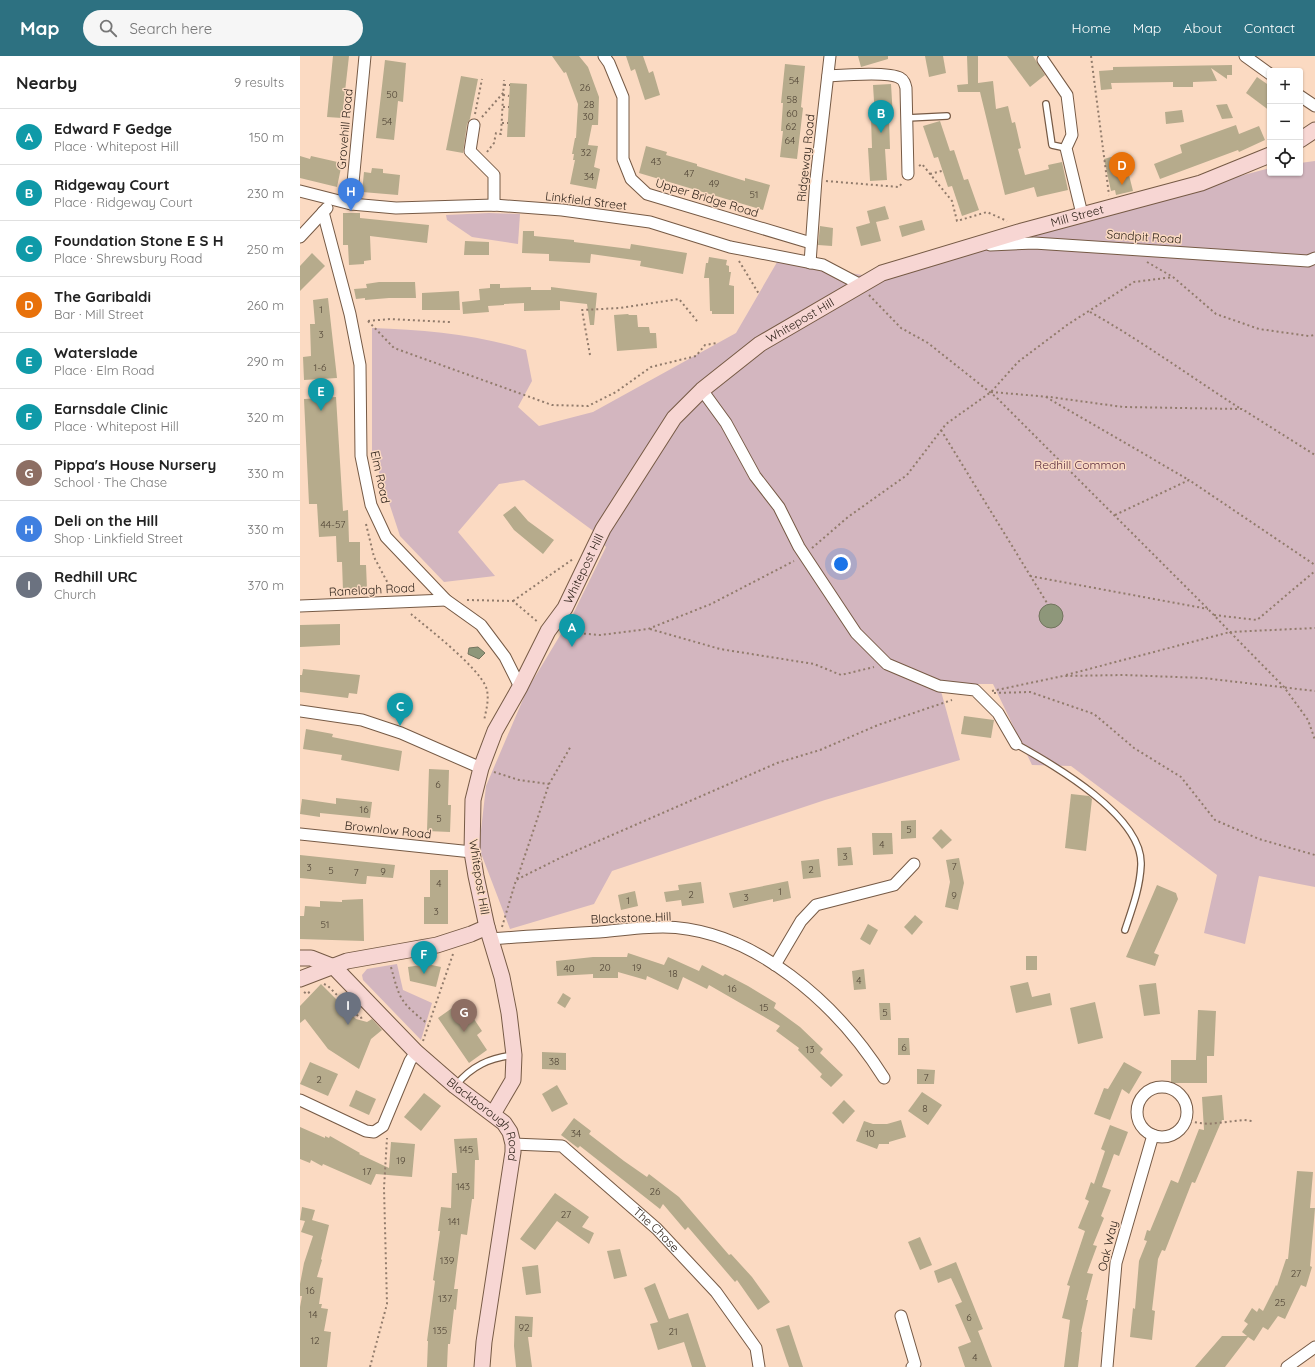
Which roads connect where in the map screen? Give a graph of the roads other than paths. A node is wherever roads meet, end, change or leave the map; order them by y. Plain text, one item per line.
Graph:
1 (365, 56) edge
2 (604, 56) edge
3 (830, 56) edge
4 (1245, 56) edge
5 (1043, 60) dead end
6 (1267, 72) edge
7 (828, 76) junction
8 (1303, 98) edge
9 (1046, 104) dead end
10 (1315, 106) edge
11 (946, 116) dead end
12 (907, 118) junction
13 (474, 125) road end
14 (1315, 130) edge
15 (1303, 138) edge
16 (1066, 148) junction
17 (1267, 156) edge
18 (908, 174) road end
19 (300, 191) edge
20 (334, 200) junction
21 (350, 204) junction
22 (494, 205) junction
23 (323, 212) junction
24 (1082, 214) junction
25 (300, 236) edge
26 (811, 243) junction
27 (971, 245) junction
28 (1315, 258) edge
29 (810, 263) junction
30 (882, 273) joint
31 (861, 285) junction
32 (702, 390) junction
33 (446, 600) junction
34 (300, 606) edge
35 (520, 687) junction
36 (300, 711) edge
37 (1016, 744) joint
38 (481, 768) junction
39 (300, 834) edge
40 (472, 852) junction
41 (914, 864) dead end
42 (1125, 930) dead end
43 (493, 935) junction
44 (300, 958) edge
45 (775, 965) junction
46 (334, 967) junction
47 (300, 979) edge
48 (419, 1046) junction
49 (514, 1055) junction
50 (884, 1078) dead end
51 (456, 1086) junction
52 (300, 1100) edge
53 (493, 1114) junction
54 (1153, 1135) junction
55 (513, 1144) junction
56 (901, 1316) dead end
57 (1315, 1347) edge
58 (482, 1367) edge
59 (759, 1367) edge
60 (912, 1367) edge
61 (1107, 1367) edge
62 (1287, 1367) edge

1 - 21 street, Grovehill Road
2 - 26 street, Upper Bridge Road
3 - 7 street, Ridgeway Road
4 - 6 street
5 - 16 street
7 - 12 street
7 - 26 street, Ridgeway Road
8 - 10 street
9 - 16 lane
11 - 12 lane
12 - 18 street
13 - 22 street
14 - 15 street
16 - 24 street
17 - 24 street, Mill Street
19 - 20 street, Linkfield Street
20 - 21 street, Linkfield Street
20 - 23 street
21 - 22 street, Linkfield Street
22 - 29 street, Linkfield Street
23 - 25 street
23 - 33 street, Elm Road
24 - 27 street, Mill Street
26 - 29 street, Ridgeway Road
27 - 28 street, Sandpit Road
27 - 30 street, Mill Street
29 - 31 street, Linkfield Street
30 - 31 street, Whitepost Hill
31 - 32 street, Whitepost Hill
32 - 35 street, Whitepost Hill
32 - 37 street
33 - 34 street, Ranelagh Road
33 - 35 street, Elm Road
35 - 38 street, Whitepost Hill
36 - 38 street
37 - 42 lane
38 - 40 street, Whitepost Hill
39 - 40 street, Brownlow Road
40 - 43 street, Whitepost Hill
41 - 45 street
43 - 45 street, Blackstone Hill
43 - 46 street, Whitepost Hill
43 - 49 street
44 - 46 street
45 - 50 street, Blackstone Hill
46 - 47 street, Whitepost Hill
46 - 48 street, Blackborough Road
48 - 51 street, Blackborough Road
48 - 52 street
49 - 51 lane
49 - 53 street
51 - 53 street, Blackborough Road
53 - 55 street, Blackborough Road
54 - 54 street
54 - 61 street, Oak Way
55 - 58 street, Blackborough Road
55 - 59 street, The Chase
56 - 60 street
57 - 62 street

